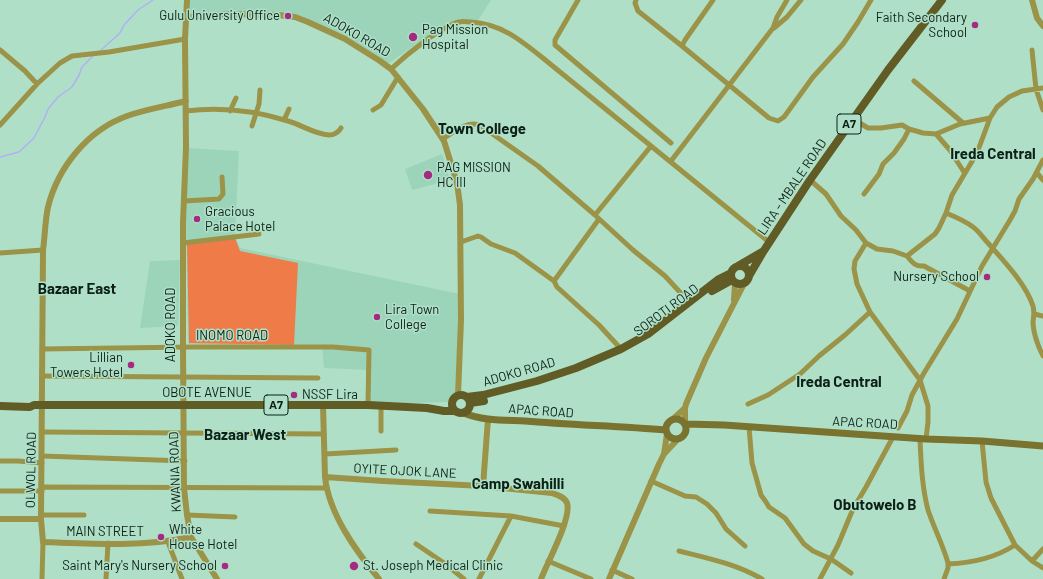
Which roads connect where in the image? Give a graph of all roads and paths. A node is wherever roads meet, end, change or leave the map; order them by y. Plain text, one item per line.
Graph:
1 (187, 0) edge
2 (578, 0) edge
3 (713, 0) edge
4 (787, 0) edge
5 (801, 0) edge
6 (871, 0) edge
7 (942, 0) edge
8 (1032, 0) edge
9 (634, 1) edge
10 (186, 17) junction
11 (1043, 26) edge
12 (773, 28) junction
13 (185, 39) junction
14 (682, 46) junction
15 (0, 50) edge
16 (1032, 50) dead end
17 (390, 69) junction
18 (398, 77) junction
19 (914, 81) dead end
20 (37, 84) junction
21 (730, 85) junction
22 (1043, 88) edge
23 (1036, 89) junction
24 (260, 90) dead end
25 (236, 98) dead end
26 (186, 101) junction
27 (288, 109) dead end
28 (373, 110) dead end
29 (1043, 110) edge
30 (186, 111) junction
31 (230, 111) junction
32 (256, 114) junction
33 (990, 118) junction
34 (853, 119) junction
35 (284, 120) junction
36 (964, 123) junction
37 (0, 126) edge
38 (252, 126) dead end
39 (341, 128) dead end
40 (909, 130) junction
41 (936, 134) junction
42 (443, 139) junction
43 (671, 143) dead end
44 (651, 146) junction
45 (1043, 160) edge
46 (671, 161) junction
47 (964, 172) junction
48 (1036, 172) junction
49 (222, 177) dead end
50 (810, 180) junction
51 (1043, 180) edge
52 (864, 194) dead end
53 (184, 201) junction
54 (946, 213) junction
55 (595, 215) junction
56 (599, 219) junction
57 (259, 234) dead end
58 (461, 242) junction
59 (769, 242) junction
60 (184, 243) junction
61 (866, 243) junction
62 (993, 248) junction
63 (43, 250) junction
64 (763, 252) junction
65 (0, 253) edge
66 (907, 256) junction
67 (738, 266) junction
68 (733, 278) junction
69 (747, 279) junction
70 (554, 281) junction
71 (721, 282) junction
72 (970, 292) junction
73 (734, 302) junction
74 (690, 303) junction
75 (870, 312) junction
76 (1034, 314) junction
77 (1043, 316) edge
78 (183, 347) junction
79 (42, 349) junction
80 (622, 352) junction
81 (1043, 356) edge
82 (42, 376) junction
83 (184, 377) junction
84 (318, 378) dead end
85 (920, 380) junction
86 (458, 395) junction
87 (469, 400) junction
88 (0, 403) edge
89 (748, 404) dead end
90 (38, 405) junction
91 (184, 405) junction
92 (323, 405) junction
93 (368, 405) junction
94 (381, 405) junction
95 (0, 406) edge
96 (453, 408) junction
97 (685, 408) junction
98 (464, 413) junction
99 (488, 419) junction
100 (673, 419) junction
101 (686, 424) junction
102 (749, 427) junction
103 (898, 428) dead end
104 (381, 431) dead end
105 (42, 432) junction
106 (666, 432) junction
107 (185, 433) junction
108 (324, 434) junction
109 (892, 437) junction
110 (679, 438) junction
111 (923, 439) junction
112 (982, 441) junction
113 (1043, 446) edge
114 (396, 450) dead end
115 (325, 454) junction
116 (664, 454) junction
117 (42, 456) junction
118 (0, 461) edge
119 (185, 461) junction
120 (42, 463) junction
121 (325, 477) junction
122 (651, 481) junction
123 (483, 486) junction
124 (184, 488) junction
125 (326, 488) junction
126 (42, 489) junction
127 (0, 491) edge
128 (430, 511) dead end
129 (84, 515) dead end
130 (187, 515) junction
131 (511, 516) junction
132 (41, 517) junction
133 (235, 517) dead end
134 (0, 519) edge
135 (564, 526) junction
136 (191, 537) junction
137 (43, 542) junction
138 (168, 542) junction
139 (108, 543) junction
140 (416, 544) dead end
141 (1015, 545) junction
142 (745, 546) dead end
143 (1043, 549) edge
144 (679, 551) dead end
145 (831, 559) junction
146 (548, 561) junction
147 (1032, 561) junction
148 (948, 564) junction
149 (1043, 568) edge
150 (612, 570) junction
151 (851, 573) dead end
152 (42, 579) edge
153 (106, 579) edge
154 (182, 579) edge
155 (217, 579) edge
156 (379, 579) edge
157 (464, 579) edge
158 (479, 579) edge
159 (541, 579) edge
160 (591, 579) edge
161 (609, 579) edge
162 (632, 579) edge
163 (762, 579) edge
164 (820, 579) edge
165 (944, 579) edge

1 - 10 street
2 - 43 street
3 - 14 street
4 - 12 street
5 - 12 street
6 - 21 street
7 - 34 main road, LIRA - MBALE ROAD / A7
8 - 11 street
9 - 14 street
10 - 13 street, ADOKO ROAD
10 - 17 street, ADOKO ROAD
12 - 21 street
13 - 20 street
13 - 26 street, ADOKO ROAD
14 - 21 street
15 - 20 street
16 - 23 street
17 - 18 street, ADOKO ROAD
17 - 44 street
18 - 28 street
18 - 42 street, ADOKO ROAD
19 - 36 street
20 - 37 street
21 - 46 street
22 - 23 street
23 - 29 street
23 - 33 street
24 - 32 street
25 - 31 street
26 - 30 street, ADOKO ROAD
26 - 63 street
27 - 35 street
30 - 31 street
30 - 53 street, ADOKO ROAD
31 - 32 street
32 - 35 street
32 - 38 street
33 - 36 street
33 - 47 street
34 - 40 street
34 - 50 main road, LIRA - MBALE ROAD / A7
35 - 39 street
36 - 41 street
40 - 41 street
40 - 52 street
41 - 47 street
42 - 55 street
42 - 58 street, ADOKO ROAD
44 - 46 street
44 - 55 street
45 - 48 street
46 - 59 street
47 - 54 street
48 - 51 street
48 - 62 street
49 - 53 street
50 - 59 main road, LIRA - MBALE ROAD / A7
50 - 61 street
53 - 60 street, ADOKO ROAD
54 - 62 street
54 - 66 street
55 - 56 street
56 - 70 street
56 - 74 street
57 - 60 street
58 - 70 street
58 - 86 street, ADOKO ROAD
59 - 64 main road, LIRA - MBALE ROAD / A7
60 - 78 street, ADOKO ROAD
61 - 66 street
61 - 75 street
62 - 72 street
62 - 76 street
63 - 65 street
63 - 79 street
64 - 67 main road, A7
64 - 69 main road, A7
66 - 72 street
67 - 68 main road, A7
67 - 69 main road
68 - 69 main road, A7
68 - 71 main road, A7
68 - 73 street
69 - 73 street
70 - 80 street
71 - 74 main road, SOROTI ROAD / A7
71 - 80 main road, SOROTI ROAD / A7
72 - 85 street
73 - 97 street
74 - 80 main road, SOROTI ROAD / A7
75 - 85 street
75 - 89 street
76 - 77 street
76 - 81 street
78 - 79 street, INOMO ROAD
78 - 83 street, ADOKO ROAD
78 - 93 street, INOMO ROAD
79 - 82 street
80 - 87 main road, ADOKO ROAD / A7
82 - 83 street
82 - 90 street
83 - 84 street
83 - 91 street, ADOKO ROAD
85 - 103 street
85 - 111 street
86 - 87 main road, A7
86 - 96 main road
87 - 98 main road
88 - 90 main road, OBOTE AVENUE / A7
90 - 91 main road, OBOTE AVENUE / A7
90 - 95 main road, OBOTE AVENUE / A7
90 - 105 street, OLWOL ROAD
91 - 92 main road, OBOTE AVENUE / A7
91 - 107 street, KWANIA ROAD
92 - 93 main road, OBOTE AVENUE / A7
92 - 108 street
93 - 94 main road, OBOTE AVENUE / A7
94 - 96 main road, OBOTE AVENUE / A7
94 - 104 street
96 - 98 main road, A7
97 - 100 street
97 - 101 street
98 - 99 main road, APAC ROAD
99 - 106 main road, APAC ROAD
99 - 123 street
100 - 101 main road
100 - 106 main road
101 - 102 main road, APAC ROAD
101 - 110 main road
102 - 109 main road, APAC ROAD
102 - 145 street
105 - 107 street
105 - 117 street, OLWOL ROAD
106 - 110 main road
106 - 116 street
107 - 108 street
107 - 119 street, KWANIA ROAD
108 - 115 street
109 - 111 main road, APAC ROAD
109 - 145 street
110 - 116 street
111 - 112 main road, APAC ROAD
111 - 148 street
112 - 113 main road, APAC ROAD
112 - 141 street
114 - 115 street
115 - 121 street
116 - 122 street
117 - 119 street
117 - 120 street, OLWOL ROAD
118 - 120 street
119 - 124 street, KWANIA ROAD
120 - 126 street, OLWOL ROAD
121 - 123 street, OYITE OJOK LANE
121 - 125 street
122 - 142 street
122 - 150 street
123 - 135 street, OYITE OJOK LANE
124 - 125 street
124 - 126 street
124 - 130 street, KWANIA ROAD
125 - 156 street
126 - 127 street
126 - 132 street, OLWOL ROAD
128 - 131 street
129 - 132 street
130 - 133 street
130 - 136 street, KWANIA ROAD
131 - 135 street
131 - 158 street
132 - 134 street, OLWOL ROAD
132 - 137 street
135 - 146 street, OYITE OJOK LANE
136 - 138 street, MAIN STREET
136 - 155 street
137 - 139 street, MAIN STREET
137 - 152 street
138 - 139 street, MAIN STREET
138 - 154 street
139 - 153 street
140 - 157 street
141 - 147 street
141 - 148 street
143 - 147 street
144 - 163 street
145 - 151 street
145 - 164 street
146 - 159 street, OYITE OJOK LANE
146 - 160 street
147 - 149 street
148 - 165 street
150 - 161 street
150 - 162 street

